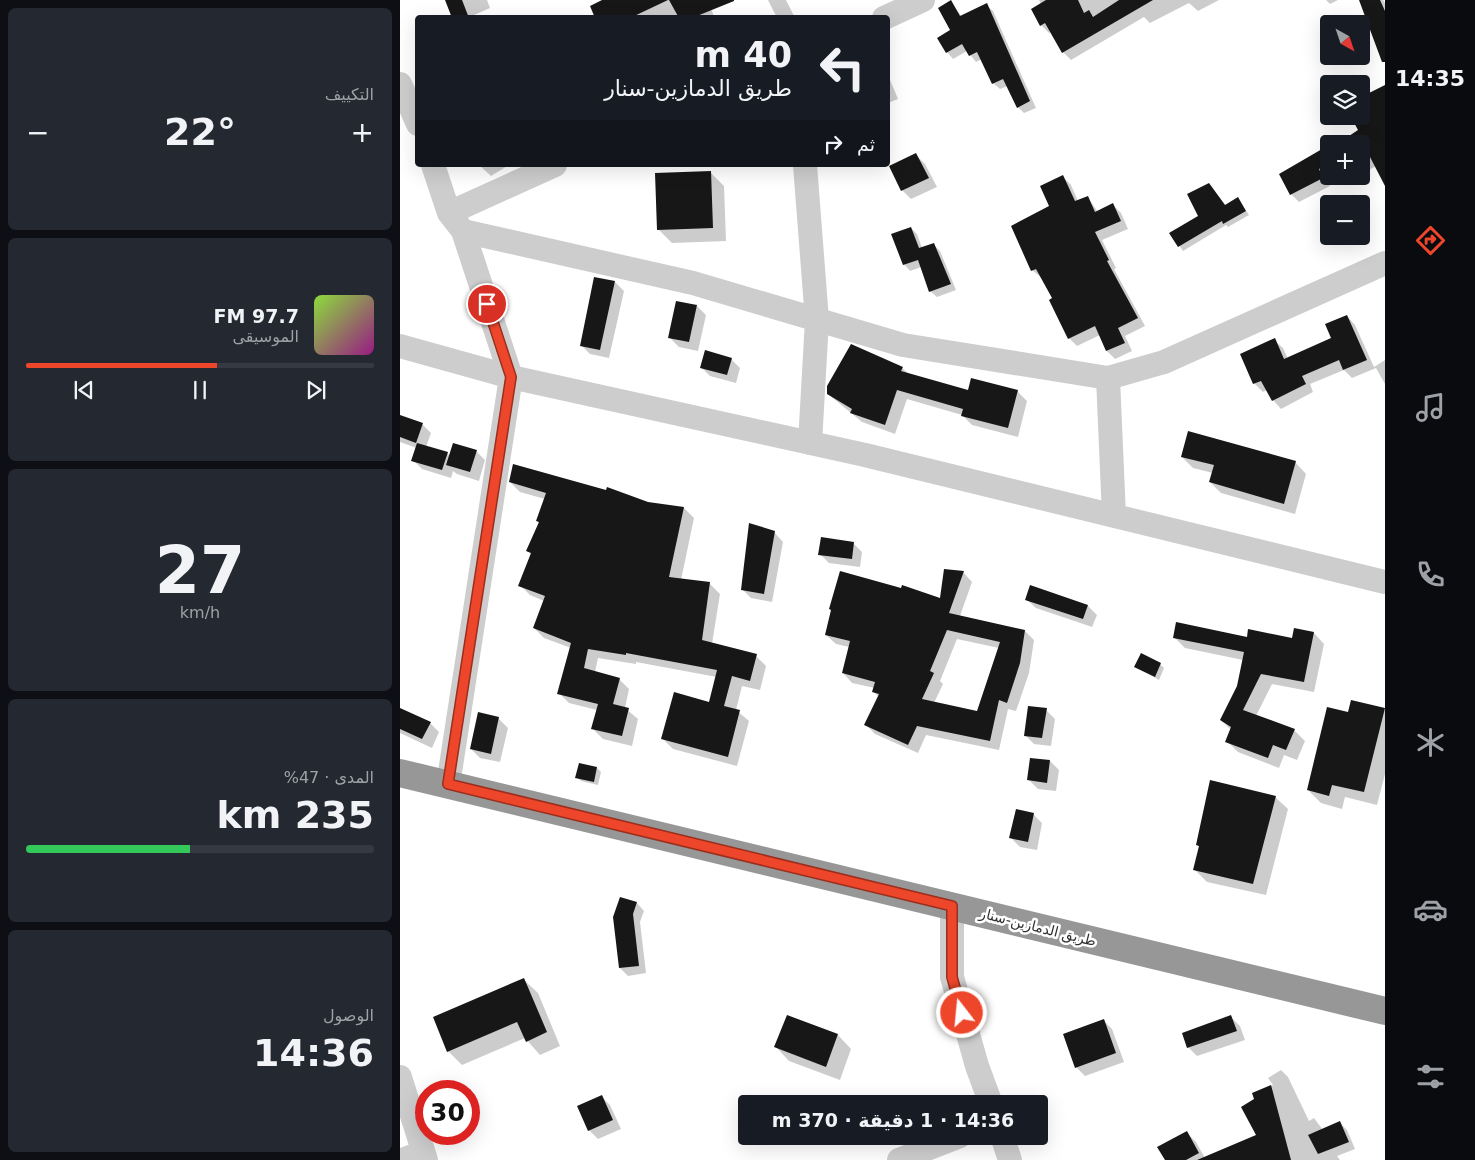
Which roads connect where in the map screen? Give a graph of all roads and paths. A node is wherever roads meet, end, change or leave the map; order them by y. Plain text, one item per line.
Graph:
1 (923, 0) edge
2 (890, 15) edge
3 (400, 84) edge
4 (415, 117) edge
5 (434, 167) edge
6 (552, 167) edge
7 (805, 167) edge
8 (456, 222) junction
9 (1385, 264) edge
10 (818, 320) junction
11 (400, 346) edge
12 (511, 377) junction
13 (1108, 378) junction
14 (810, 443) junction
15 (1114, 516) junction
16 (1385, 582) edge
17 (400, 773) edge
18 (448, 784) junction
19 (952, 906) junction
20 (1385, 1011) edge
21 (400, 1077) edge
22 (988, 1095) edge
23 (937, 1145) edge
24 (1005, 1145) edge
25 (417, 1157) edge
26 (899, 1160) edge
27 (1010, 1160) edge

1 - 2 street
3 - 4 street
5 - 8 street
6 - 8 street
7 - 10 street
8 - 10 street
8 - 12 street
9 - 13 street
10 - 13 street
10 - 14 street
11 - 12 street
12 - 14 street
12 - 18 street
13 - 15 street
14 - 15 street
15 - 16 street
17 - 18 highway, طريق الدمازين-سنار
18 - 19 highway, طريق الدمازين-سنار
19 - 20 highway, طريق الدمازين-سنار
19 - 22 street
21 - 25 street
23 - 26 street
24 - 27 street

